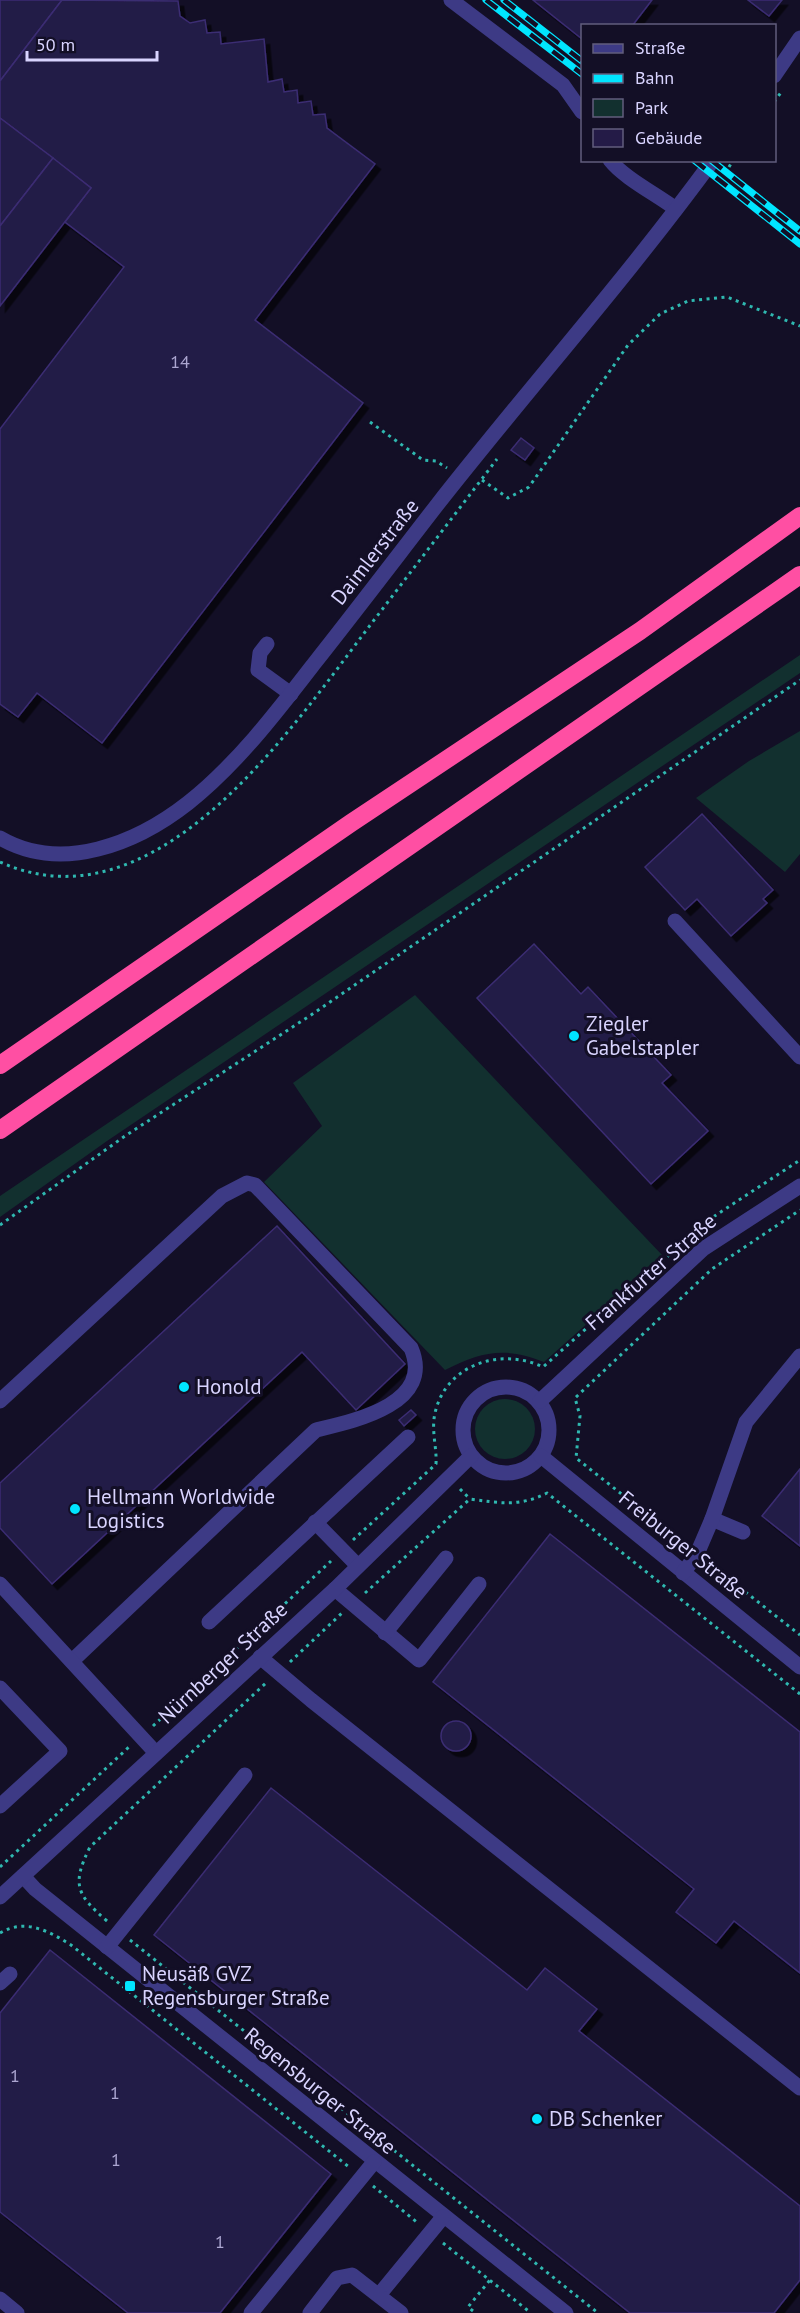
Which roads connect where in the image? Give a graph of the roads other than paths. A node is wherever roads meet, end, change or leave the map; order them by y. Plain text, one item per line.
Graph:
1 (451, 0) edge
2 (800, 39) edge
3 (776, 73) edge
4 (581, 111) edge
5 (612, 162) edge
6 (711, 162) edge
7 (676, 209) junction
8 (800, 516) edge
9 (800, 575) edge
10 (267, 644) dead end
11 (291, 694) junction
12 (0, 838) edge
13 (675, 921) dead end
14 (800, 1057) edge
15 (0, 1065) edge
16 (0, 1130) edge
17 (800, 1186) edge
18 (800, 1356) edge
19 (0, 1401) edge
20 (540, 1401) junction
21 (408, 1437) dead end
22 (471, 1456) junction
23 (541, 1456) junction
24 (712, 1519) junction
25 (315, 1522) junction
26 (743, 1532) dead end
27 (446, 1558) dead end
28 (358, 1566) junction
29 (683, 1573) junction
30 (0, 1584) edge
31 (480, 1584) dead end
32 (334, 1589) junction
33 (208, 1622) dead end
34 (386, 1633) junction
35 (260, 1657) junction
36 (72, 1660) junction
37 (800, 1667) edge
38 (0, 1688) edge
39 (156, 1753) junction
40 (245, 1775) dead end
41 (0, 1806) edge
42 (23, 1876) junction
43 (0, 1897) edge
44 (108, 1947) junction
45 (800, 2088) edge
46 (374, 2162) junction
47 (443, 2217) junction
48 (380, 2295) junction
49 (0, 2299) edge
50 (17, 2313) edge
51 (251, 2313) edge
52 (310, 2313) edge
53 (401, 2313) edge
54 (566, 2313) edge

1 - 4 street
2 - 3 street
5 - 7 street
6 - 7 street, Daimlerstraße
7 - 11 street, Daimlerstraße
8 - 15 highway
9 - 16 highway
10 - 11 street
11 - 12 street, Daimlerstraße
13 - 14 street
17 - 20 street, Frankfurter Straße
18 - 24 street
19 - 36 street
20 - 22 street
20 - 23 street
21 - 25 street
22 - 23 street
22 - 28 street, Nürnberger Straße
23 - 29 street, Freiburger Straße
24 - 26 street
24 - 29 street
25 - 28 street
25 - 33 street
27 - 34 street
28 - 32 street, Nürnberger Straße
29 - 37 street, Freiburger Straße
30 - 36 street
31 - 34 street
32 - 34 street
32 - 35 street, Nürnberger Straße
35 - 39 street, Nürnberger Straße
35 - 45 street
36 - 39 street
38 - 41 street
39 - 42 street, Nürnberger Straße
40 - 44 street
42 - 43 street, Nürnberger Straße
42 - 44 street, Regensburger Straße
44 - 46 street, Regensburger Straße
46 - 47 street, Regensburger Straße
46 - 51 street
47 - 48 street
47 - 54 street, Regensburger Straße
48 - 52 street
48 - 53 street
49 - 50 street

